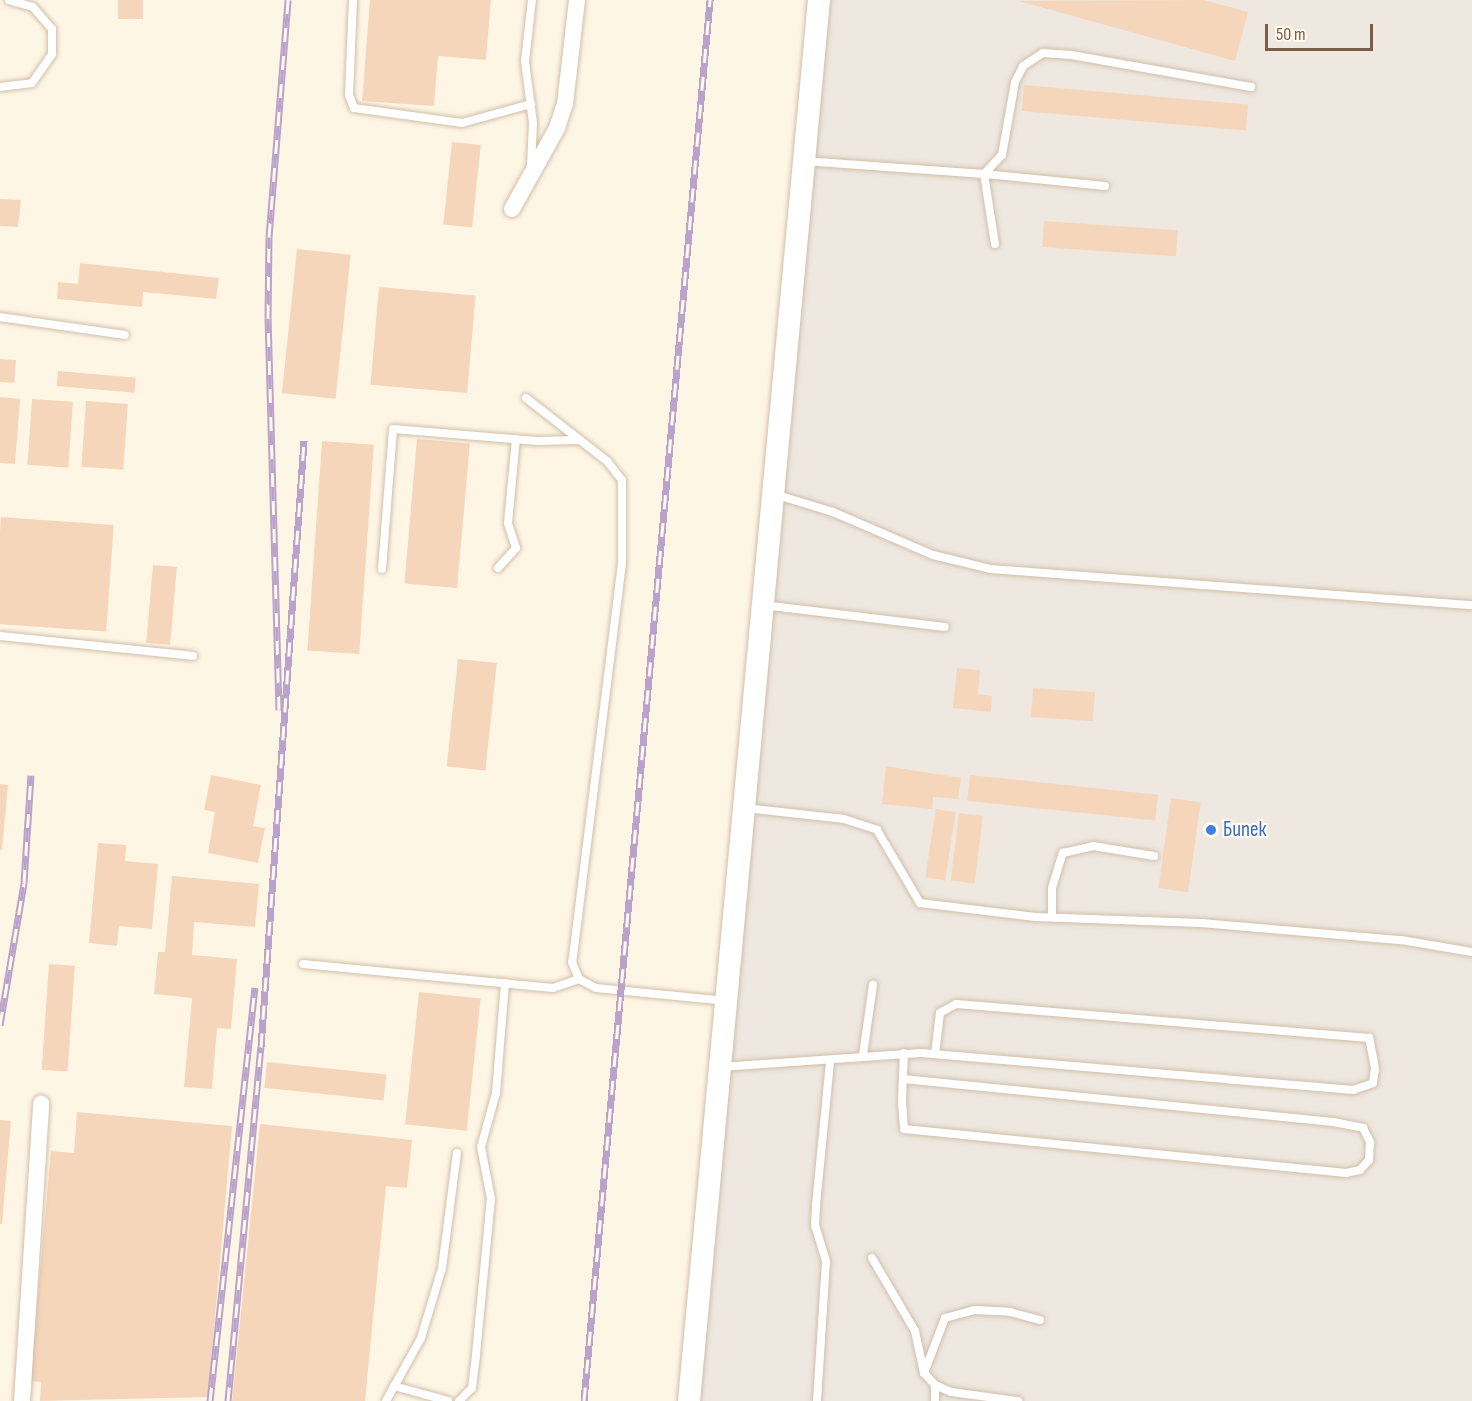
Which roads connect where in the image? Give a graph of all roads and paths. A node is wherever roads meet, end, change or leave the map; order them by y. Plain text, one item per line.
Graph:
1 (9, 0) edge
2 (353, 0) edge
3 (532, 0) edge
4 (577, 0) edge
5 (819, 0) edge
6 (0, 87) edge
7 (1251, 87) dead end
8 (531, 104) junction
9 (804, 161) junction
10 (984, 174) junction
11 (531, 176) junction
12 (1105, 186) dead end
13 (512, 208) dead end
14 (995, 244) dead end
15 (0, 317) edge
16 (125, 334) dead end
17 (526, 398) dead end
18 (516, 440) junction
19 (579, 440) junction
20 (773, 494) junction
21 (498, 568) dead end
22 (382, 569) dead end
23 (763, 605) junction
24 (1472, 605) edge
25 (945, 627) dead end
26 (0, 636) edge
27 (193, 656) dead end
28 (744, 808) junction
29 (1154, 856) dead end
30 (1052, 917) junction
31 (1472, 952) edge
32 (303, 964) dead end
33 (579, 979) junction
34 (505, 983) junction
35 (873, 985) dead end
36 (726, 1002) junction
37 (904, 1053) junction
38 (935, 1054) junction
39 (863, 1055) junction
40 (830, 1061) junction
41 (720, 1067) junction
42 (903, 1079) junction
43 (41, 1104) dead end
44 (457, 1153) dead end
45 (872, 1258) dead end
46 (1040, 1320) dead end
47 (924, 1373) junction
48 (935, 1385) junction
49 (394, 1386) junction
50 (22, 1401) edge
51 (386, 1401) edge
52 (448, 1401) edge
53 (459, 1401) edge
54 (689, 1401) edge
55 (817, 1401) edge
56 (935, 1401) edge
57 (1018, 1401) edge

1 - 6 lane
2 - 8 lane
3 - 8 lane
4 - 11 street
5 - 9 main road
7 - 10 lane
8 - 11 lane
9 - 10 lane
9 - 20 main road
10 - 12 lane
10 - 14 lane
11 - 13 street
15 - 16 lane
17 - 19 lane
18 - 19 lane
18 - 21 lane
18 - 22 lane
19 - 33 lane
20 - 23 main road
20 - 24 lane
23 - 25 lane
23 - 28 main road
26 - 27 lane
28 - 30 lane
28 - 36 main road
29 - 30 lane
30 - 31 lane
32 - 34 lane
33 - 34 lane
33 - 36 lane
34 - 53 lane
35 - 39 lane
36 - 41 main road
37 - 38 lane
37 - 39 lane
37 - 42 lane
38 - 38 lane
39 - 40 lane
40 - 41 lane
40 - 55 lane
41 - 54 main road
42 - 42 lane
43 - 50 street
44 - 49 lane
45 - 47 lane
46 - 47 lane
47 - 48 lane
48 - 56 lane
48 - 57 lane
49 - 51 lane
49 - 52 lane

